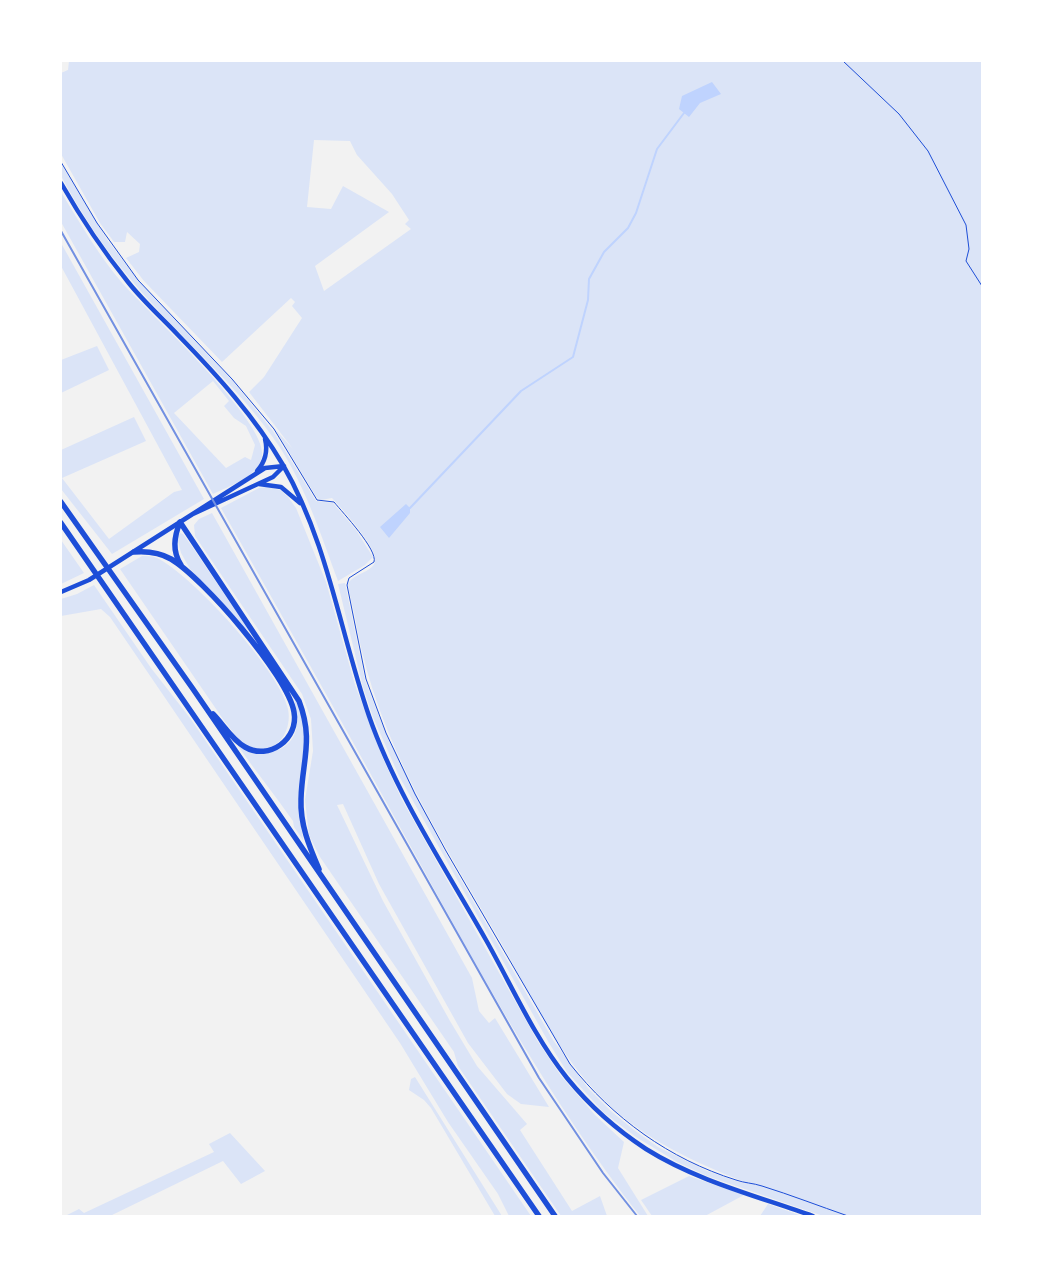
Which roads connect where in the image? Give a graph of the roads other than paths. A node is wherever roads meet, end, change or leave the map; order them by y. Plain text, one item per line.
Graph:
1 (61, 183) edge
2 (262, 434) junction
3 (284, 466) junction
4 (253, 476) junction
5 (256, 484) junction
6 (61, 502) edge
7 (191, 515) junction
8 (308, 517) junction
9 (180, 522) junction
10 (61, 523) edge
11 (132, 553) junction
12 (185, 571) junction
13 (61, 592) edge
14 (193, 689) junction
15 (327, 886) junction
16 (539, 1216) edge
17 (554, 1216) edge
18 (813, 1216) edge

1 - 2 main road
2 - 3 main road
2 - 4 main road
3 - 4 main road
3 - 5 main road
3 - 8 main road
4 - 7 main road
5 - 7 main road
5 - 8 main road
6 - 14 highway
7 - 9 main road
8 - 18 main road
9 - 11 main road
9 - 12 highway
9 - 15 highway
10 - 16 highway
11 - 12 highway
11 - 13 main road
12 - 14 highway
14 - 15 highway
15 - 17 highway

